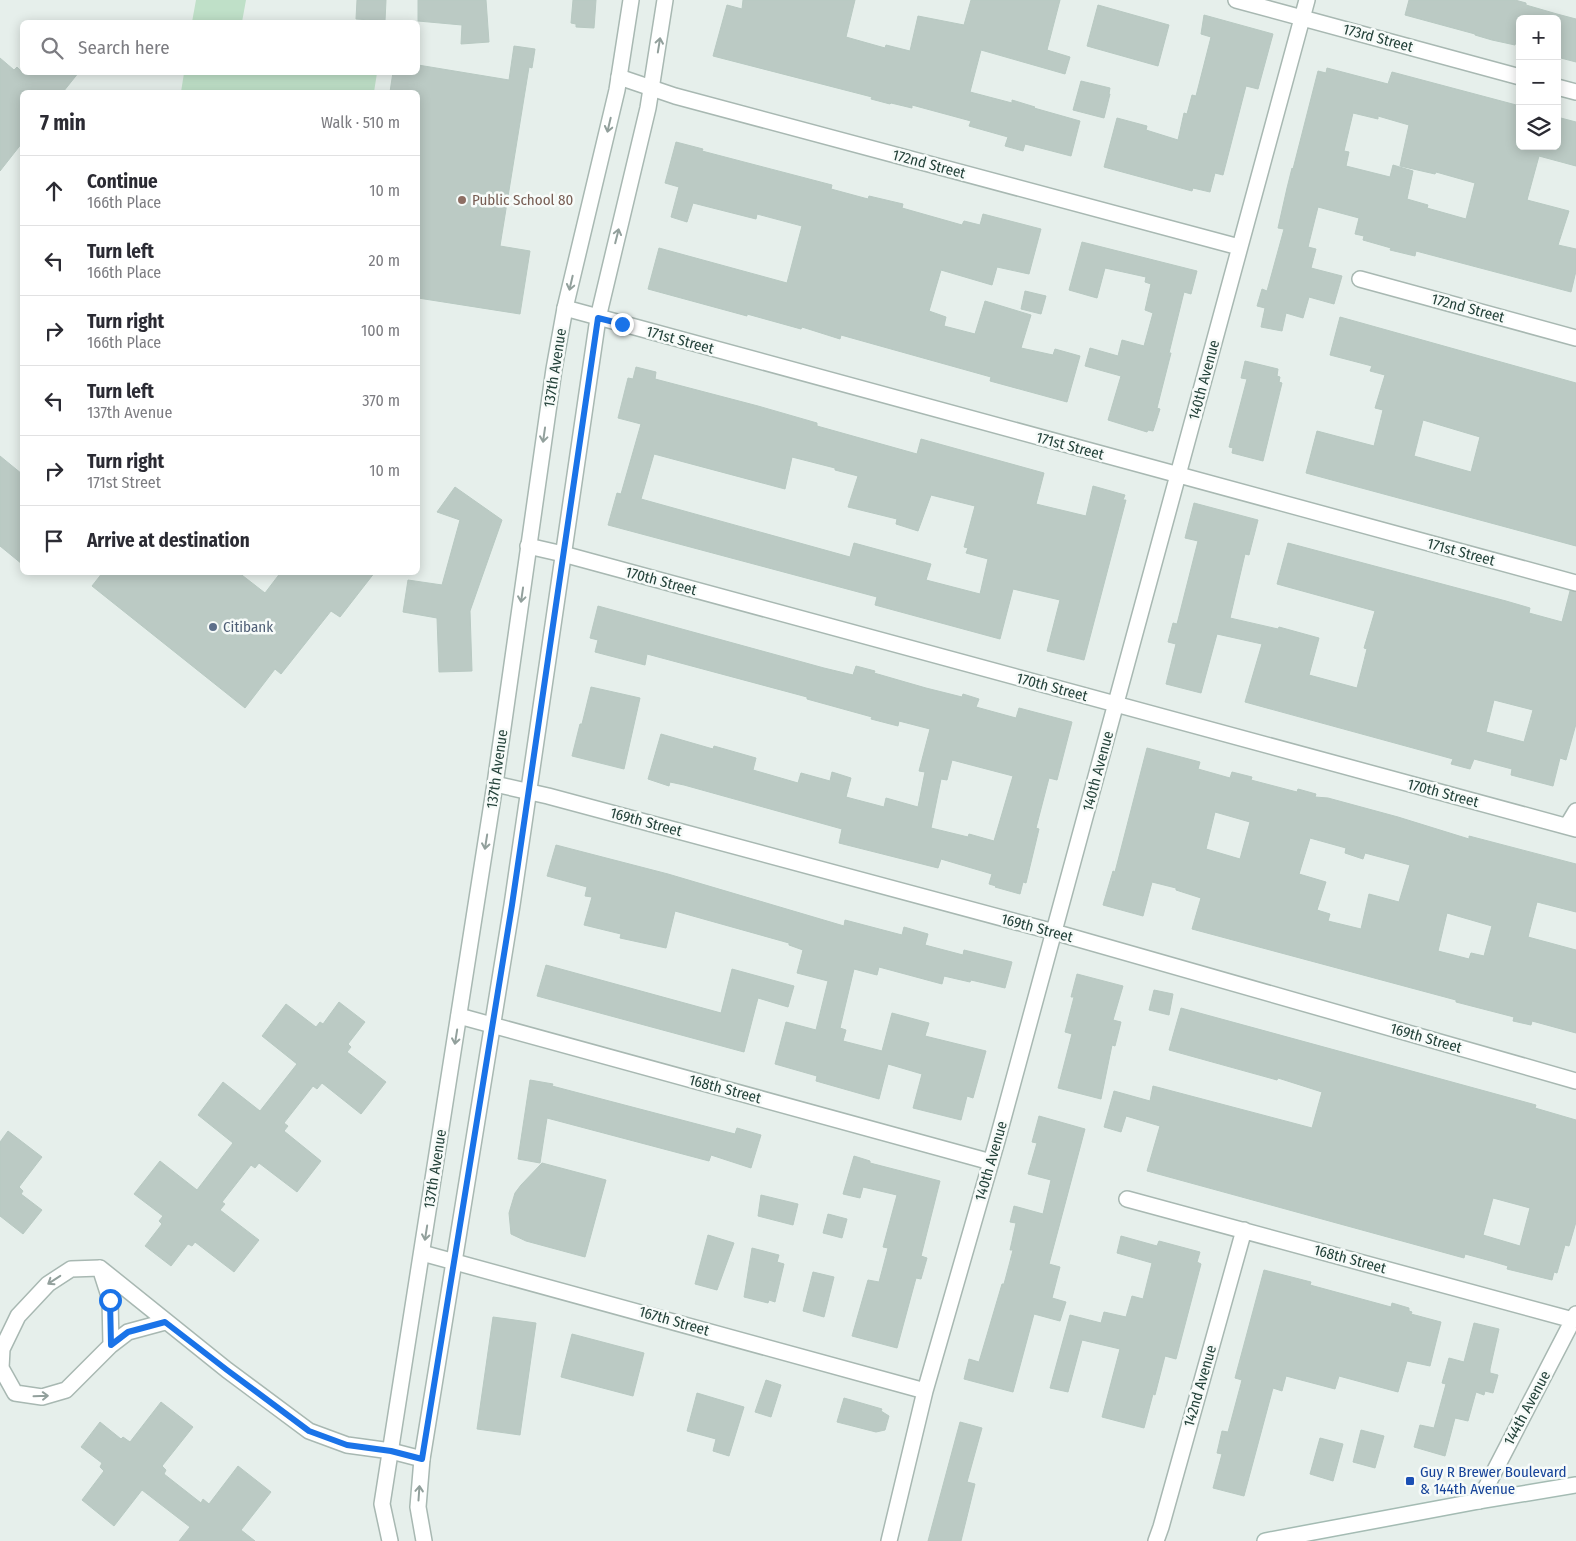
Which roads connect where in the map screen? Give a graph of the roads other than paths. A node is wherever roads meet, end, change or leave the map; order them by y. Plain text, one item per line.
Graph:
1 (631, 0) edge
2 (665, 0) edge
3 (1236, 0) edge
4 (1307, 0) edge
5 (1302, 18) junction
6 (1516, 76) edge
7 (619, 77) junction
8 (1561, 88) edge
9 (652, 89) junction
10 (1576, 92) edge
11 (1239, 247) junction
12 (1360, 279) dead end
13 (565, 308) junction
14 (598, 318) junction
15 (1576, 338) edge
16 (1178, 475) junction
17 (528, 546) junction
18 (563, 554) junction
19 (1576, 583) edge
20 (1116, 704) junction
21 (495, 784) junction
22 (528, 791) junction
23 (1576, 810) edge
24 (1572, 828) edge
25 (1054, 932) junction
26 (459, 1016) junction
27 (492, 1025) junction
28 (1576, 1081) edge
29 (992, 1162) junction
30 (1127, 1199) dead end
31 (1244, 1230) junction
32 (422, 1253) junction
33 (454, 1261) junction
34 (100, 1268) junction
35 (1575, 1317) edge
36 (165, 1322) junction
37 (111, 1345) junction
38 (925, 1391) junction
39 (391, 1451) junction
40 (422, 1459) junction
41 (1576, 1485) edge
42 (1479, 1501) junction
43 (390, 1541) edge
44 (424, 1541) edge
45 (890, 1541) edge
46 (1156, 1541) edge
47 (1265, 1541) edge

1 - 7 street, 137th Avenue
9 -> 2 street
3 - 5 street, 173rd Street
4 - 5 street, 140th Avenue
5 - 6 street, 173rd Street
5 - 11 street, 140th Avenue
7 - 9 street, 172nd Street
7 -> 13 street, 137th Avenue
8 - 10 street
9 - 11 street, 172nd Street
14 -> 9 street
11 - 16 street, 140th Avenue
12 - 15 street, 172nd Street
13 - 14 street, 171st Street
13 -> 17 street, 137th Avenue
14 - 16 street, 171st Street
14 - 18 street
16 - 19 street, 171st Street
16 - 20 street, 140th Avenue
17 - 18 street, 170th Street
17 -> 21 street, 137th Avenue
18 - 20 street, 170th Street
18 - 22 street
20 - 24 street, 170th Street
20 - 25 street, 140th Avenue
21 - 22 street, 169th Street
21 -> 26 street, 137th Avenue
22 - 25 street, 169th Street
22 - 27 street
23 - 24 street
25 - 28 street, 169th Street
25 - 29 street, 140th Avenue
26 - 27 street, 168th Street
26 -> 32 street, 137th Avenue
27 - 29 street, 168th Street
27 - 33 street
29 - 38 street, 140th Avenue
30 - 31 street, 168th Street
31 - 35 street, 168th Street
31 - 46 street, 142nd Avenue
32 - 33 street, 167th Street
32 - 39 street, 137th Avenue
33 - 38 street, 167th Street
33 - 40 street
34 - 36 street
34 - 37 street
34 -> 37 street
35 - 42 street, 144th Avenue
36 - 37 street
36 - 39 street
38 - 45 street, 140th Avenue
39 - 40 street
39 - 43 street, 137th Avenue
44 -> 40 street
41 - 42 street
42 - 47 street

